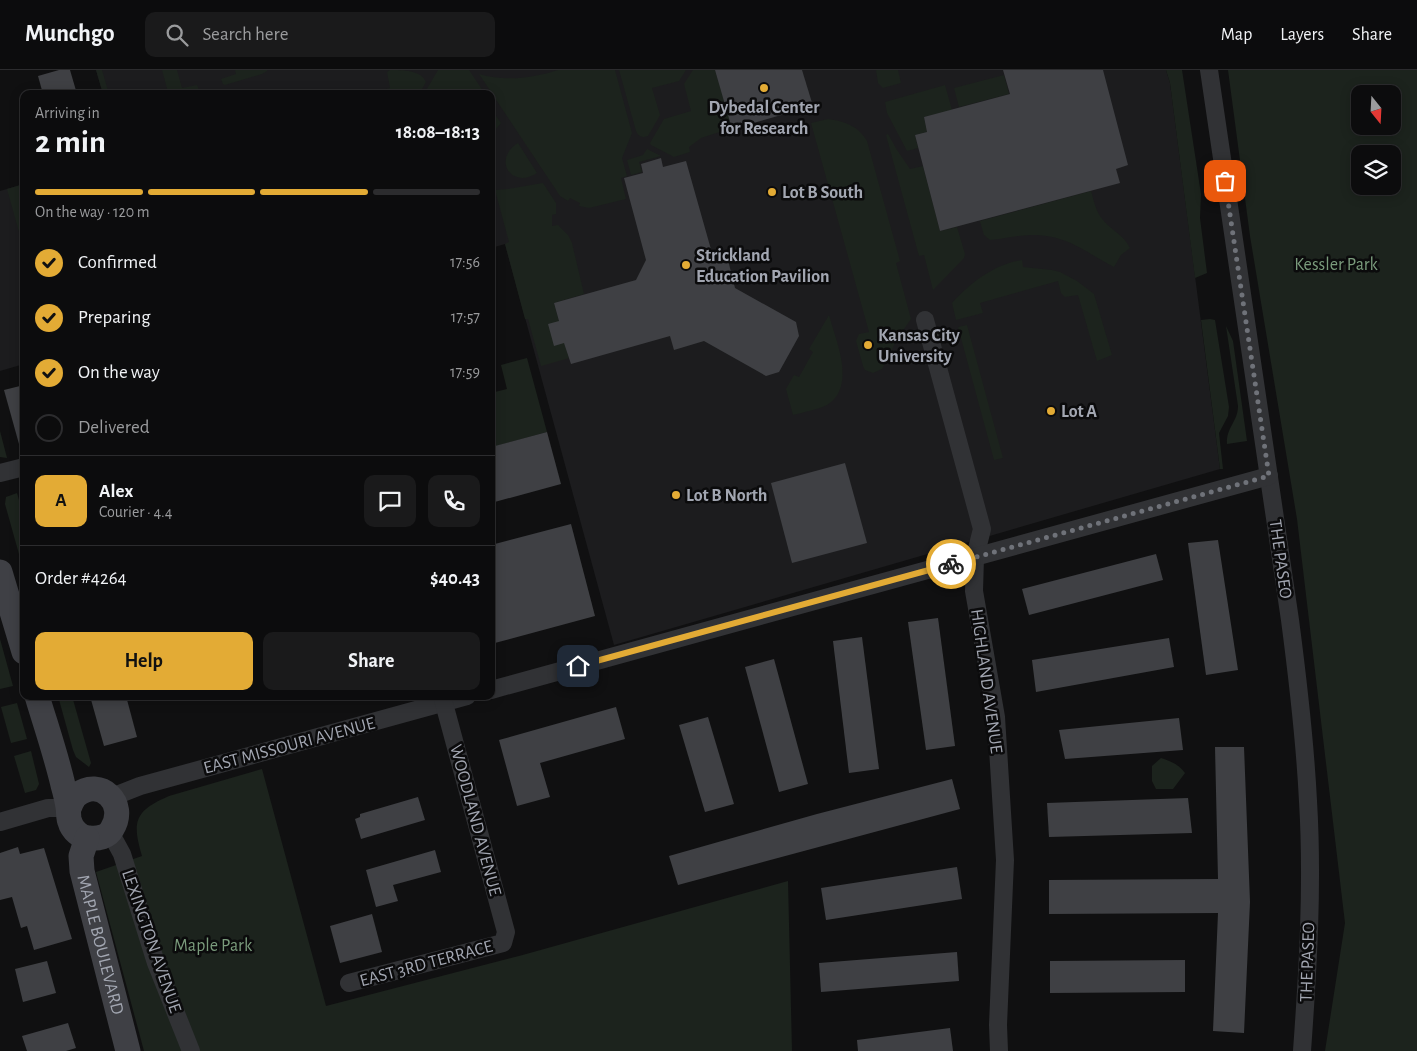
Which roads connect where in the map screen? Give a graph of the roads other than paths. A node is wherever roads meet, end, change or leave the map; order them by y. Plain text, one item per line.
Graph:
1 (1209, 70) edge
2 (925, 320) dead end
3 (20, 468) edge
4 (0, 473) edge
5 (1269, 476) junction
6 (975, 557) junction
7 (0, 572) edge
8 (20, 639) edge
9 (495, 689) edge
10 (38, 700) edge
11 (440, 700) edge
12 (443, 700) edge
13 (55, 756) junction
14 (87, 790) junction
15 (112, 797) junction
16 (69, 808) junction
17 (0, 822) edge
18 (110, 832) junction
19 (87, 838) junction
20 (503, 943) joint
21 (349, 983) dead end
22 (128, 1051) edge
23 (191, 1051) edge
24 (998, 1051) edge
25 (1302, 1051) edge

1 - 5 street, THE PASEO
2 - 6 street, HIGHLAND AVENUE
3 - 4 street
5 - 6 street
5 - 25 street, THE PASEO
6 - 9 street
6 - 24 street, HIGHLAND AVENUE
7 - 8 street
10 - 13 street
11 - 15 street, EAST MISSOURI AVENUE
12 - 20 street, WOODLAND AVENUE
13 - 14 street
13 - 16 street
14 - 15 street
14 - 16 street
15 - 18 street
16 - 17 street
16 - 19 street
18 - 19 street
18 - 23 street, LEXINGTON AVENUE
19 - 22 street, MAPLE BOULEVARD
20 - 21 street, EAST 3RD TERRACE

